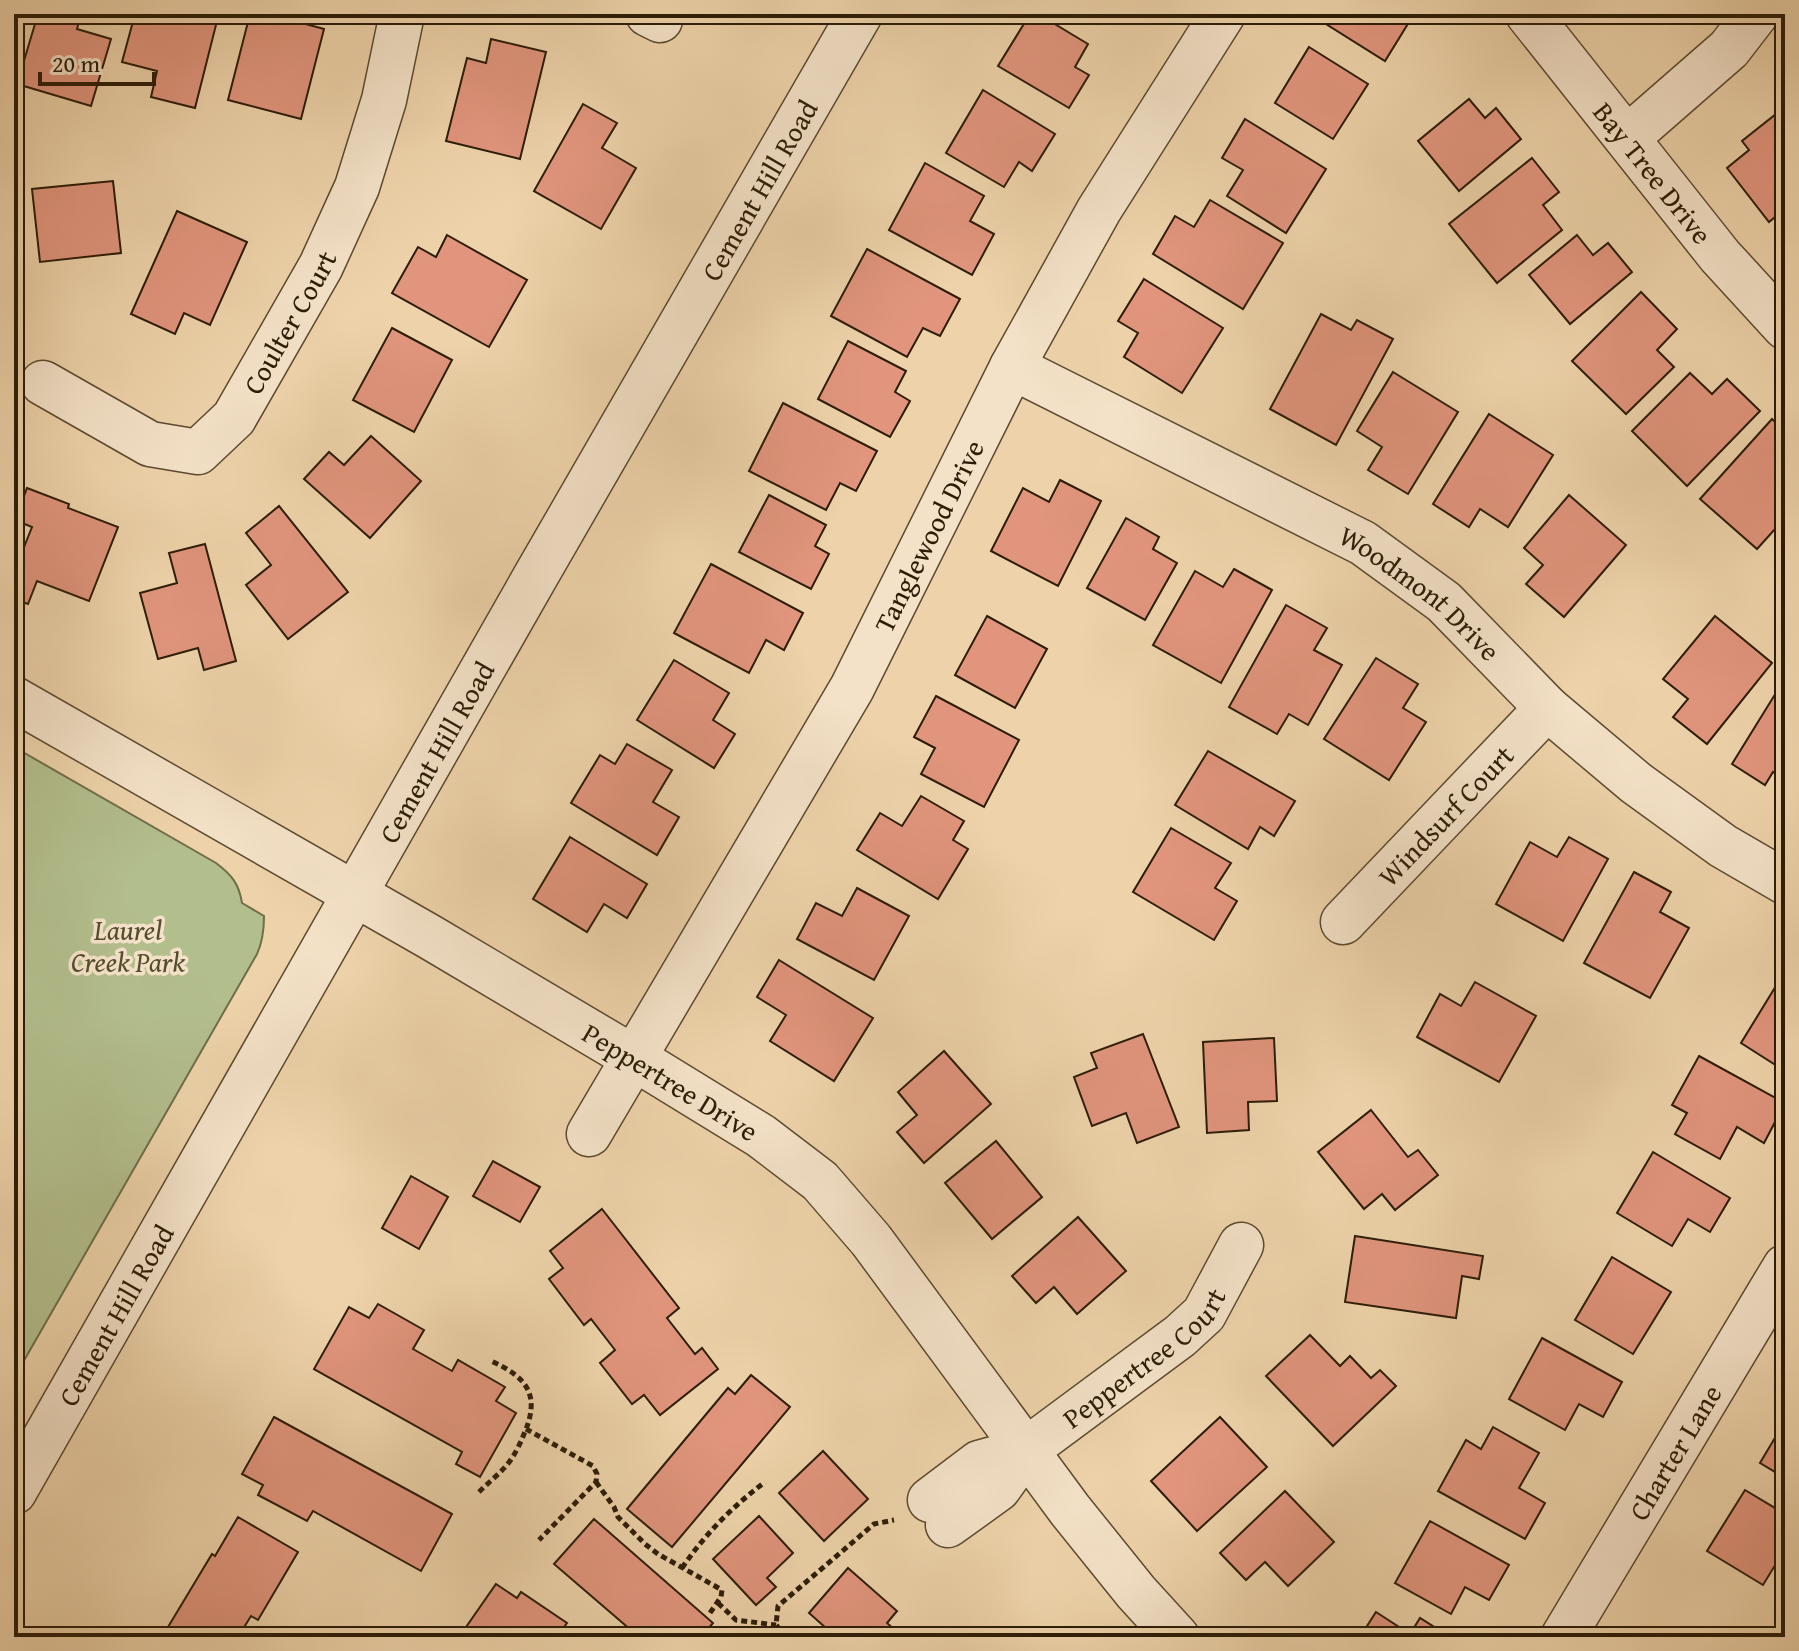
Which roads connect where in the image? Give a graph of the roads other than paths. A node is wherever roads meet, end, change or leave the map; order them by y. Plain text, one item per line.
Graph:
1 (402, 14) edge
2 (860, 14) edge
3 (1223, 14) edge
4 (1528, 14) edge
5 (1756, 14) edge
6 (1627, 138) junction
7 (1785, 327) edge
8 (1012, 367) junction
9 (43, 383) dead end
10 (14, 699) edge
11 (1547, 708) junction
12 (1785, 882) edge
13 (355, 894) junction
14 (1343, 922) dead end
15 (634, 1058) junction
16 (589, 1134) dead end
17 (1241, 1245) dead end
18 (1785, 1267) edge
19 (1026, 1450) junction
20 (14, 1492) edge
21 (926, 1515) road end
22 (1177, 1637) edge
23 (1563, 1637) edge

1 - 9 street, Coulter Court
2 - 13 street, Cement Hill Road
3 - 8 street, Tanglewood Drive
4 - 6 street, Bay Tree Drive
5 - 6 street
6 - 7 street, Bay Tree Drive
8 - 11 street, Woodmont Drive
8 - 15 street, Tanglewood Drive
10 - 13 street, Peppertree Drive
11 - 12 street, Woodmont Drive
11 - 14 street, Windsurf Court
13 - 15 street, Peppertree Drive
13 - 20 street, Cement Hill Road
15 - 16 street, Tanglewood Drive
15 - 19 street, Peppertree Drive
17 - 19 street, Peppertree Court
18 - 23 street, Charter Lane
19 - 21 street
19 - 22 street, Peppertree Drive

